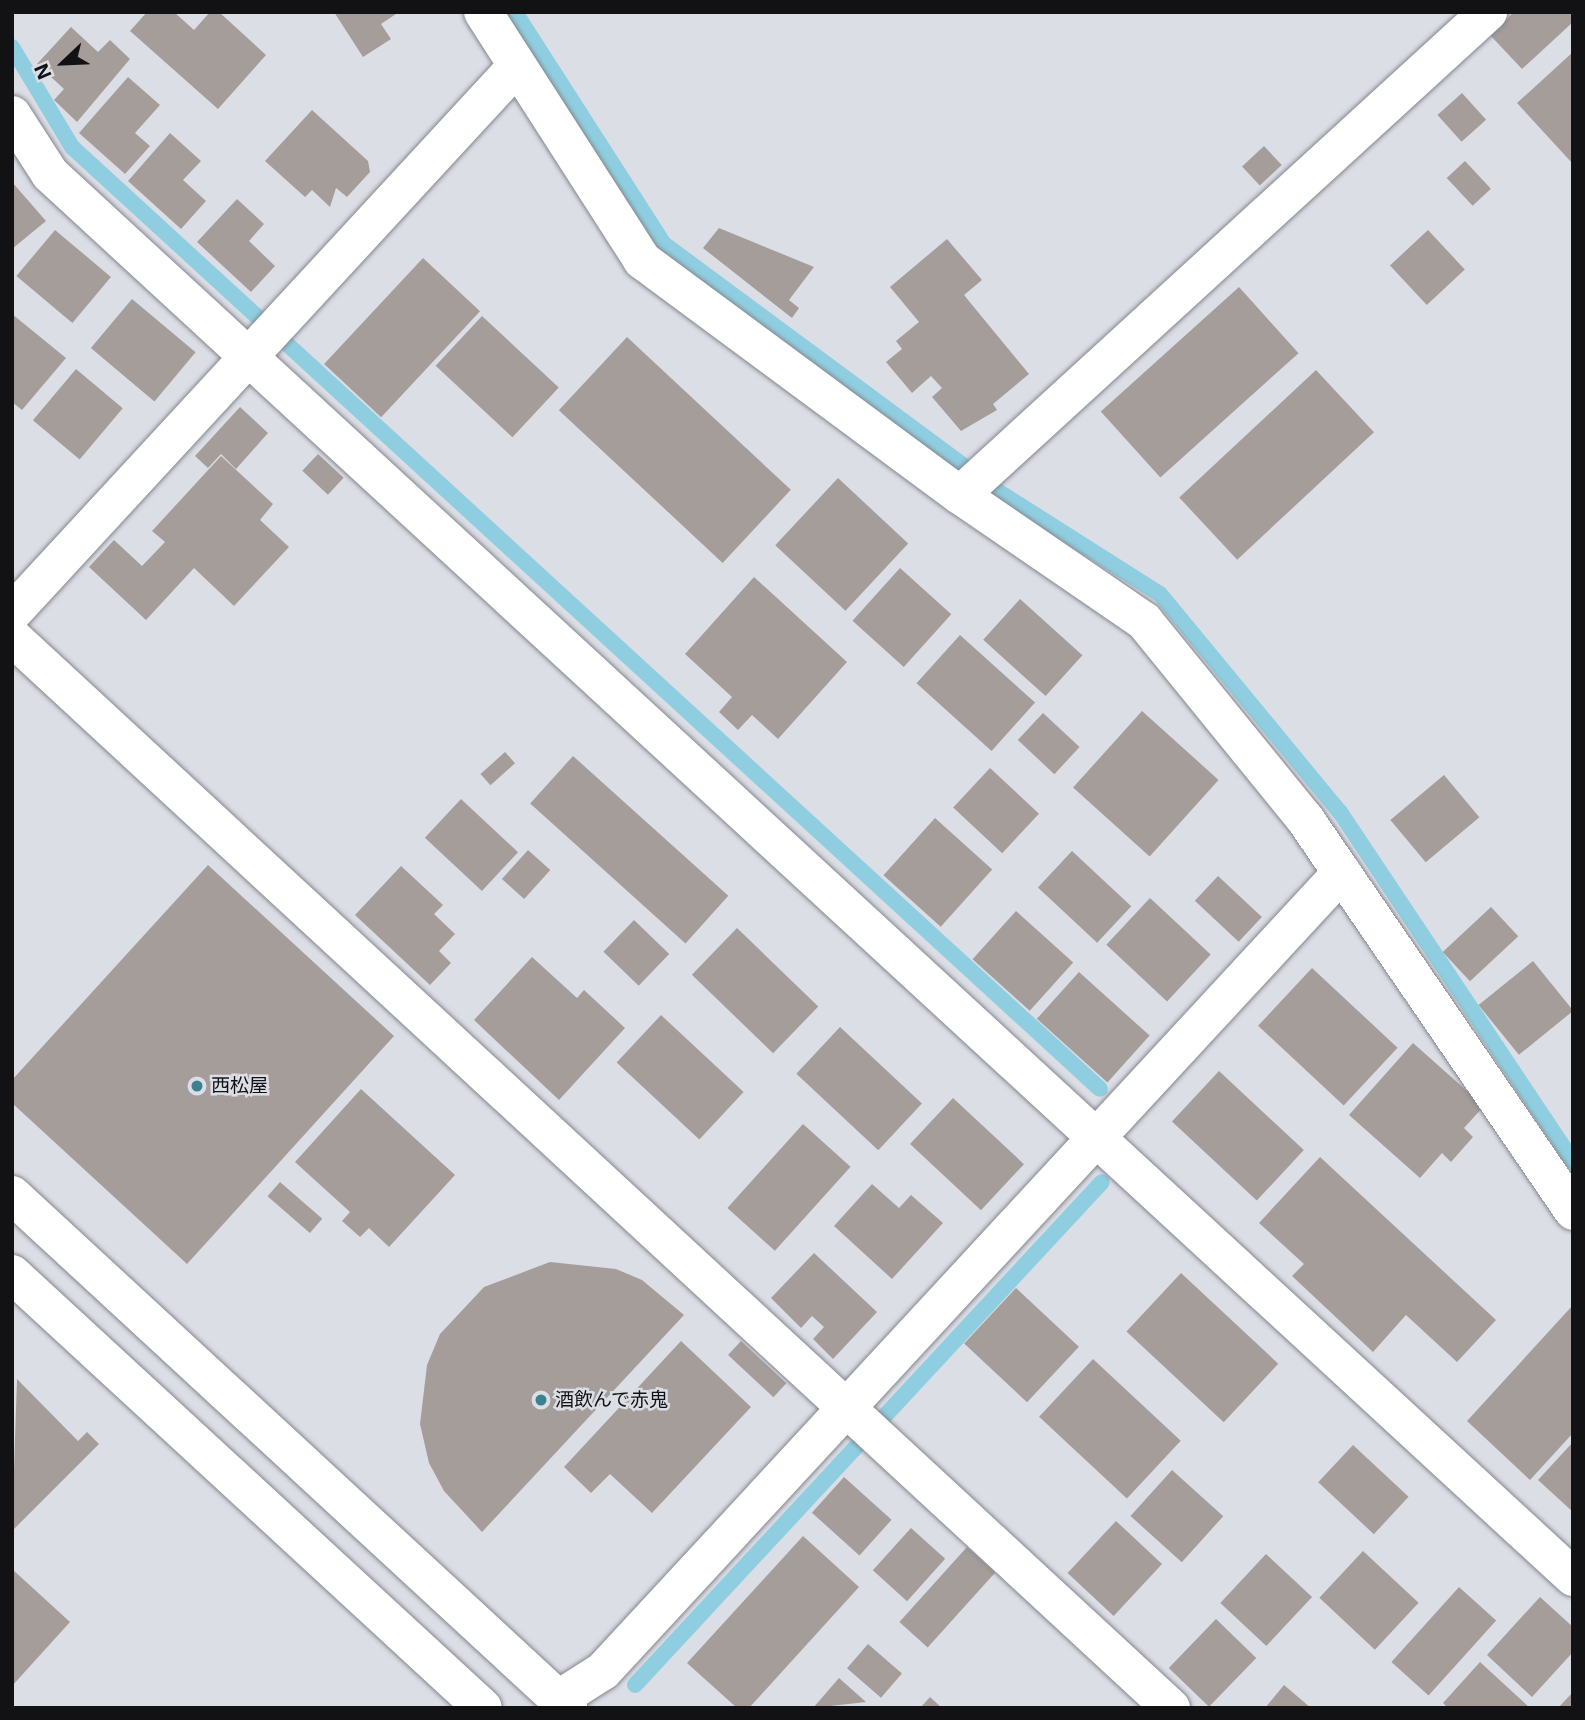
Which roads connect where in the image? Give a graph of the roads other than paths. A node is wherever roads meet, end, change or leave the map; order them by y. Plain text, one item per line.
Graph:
1 (482, 12) edge
2 (1488, 12) edge
3 (517, 66) junction
4 (12, 115) edge
5 (266, 342) junction
6 (972, 484) junction
7 (12, 613) edge
8 (12, 637) edge
9 (1342, 872) junction
10 (1097, 1137) junction
11 (12, 1195) edge
12 (1573, 1211) edge
13 (12, 1274) edge
14 (860, 1424) junction
15 (1573, 1577) edge
16 (557, 1705) edge
17 (483, 1708) edge
18 (1171, 1708) edge

1 - 3 street
2 - 6 street
3 - 5 street
3 - 6 street
4 - 5 street
5 - 7 street
5 - 10 street
6 - 9 street
8 - 14 street
9 - 10 street
9 - 12 street
10 - 14 street
10 - 15 street
11 - 16 street
13 - 17 street
14 - 16 street
14 - 18 street

